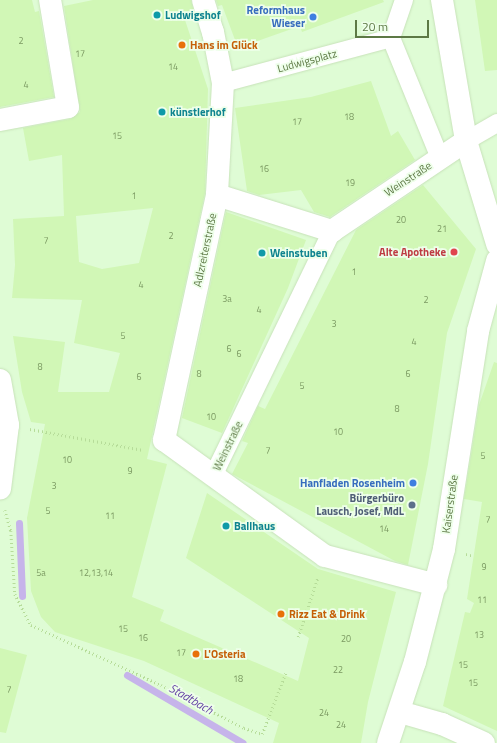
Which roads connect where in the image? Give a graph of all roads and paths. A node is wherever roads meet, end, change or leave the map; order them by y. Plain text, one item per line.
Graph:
1 (203, 0) edge
2 (404, 0) edge
3 (442, 0) edge
4 (50, 1) edge
5 (391, 38) junction
6 (223, 83) junction
7 (0, 120) edge
8 (497, 123) edge
9 (466, 141) junction
10 (440, 158) junction
11 (217, 194) junction
12 (332, 232) junction
13 (497, 244) edge
14 (497, 261) edge
15 (0, 380) edge
16 (8, 425) junction
17 (145, 450) dead end
18 (213, 476) junction
19 (0, 489) edge
20 (325, 556) junction
21 (436, 585) junction
22 (298, 637) dead end
23 (286, 672) dead end
24 (400, 712) junction
25 (388, 743) edge
26 (484, 743) edge

1 - 6 street, Adlzreiterstraße
2 - 5 street
3 - 9 street
4 - 7 street
5 - 6 street, Ludwigsplatz
5 - 10 street
6 - 11 street, Adlzreiterstraße
8 - 9 street
9 - 10 street, Weinstraße
9 - 13 street
10 - 12 street, Weinstraße
11 - 12 street
11 - 18 street, Adlzreiterstraße
12 - 18 street, Weinstraße
14 - 21 street, Kaiserstraße
15 - 16 street
16 - 17 path
16 - 19 street
18 - 20 street, Weinstraße
19 - 23 path
20 - 21 street, Weinstraße
20 - 22 path
21 - 24 street, Kaiserstraße
24 - 25 street, Kaiserstraße
24 - 26 street

